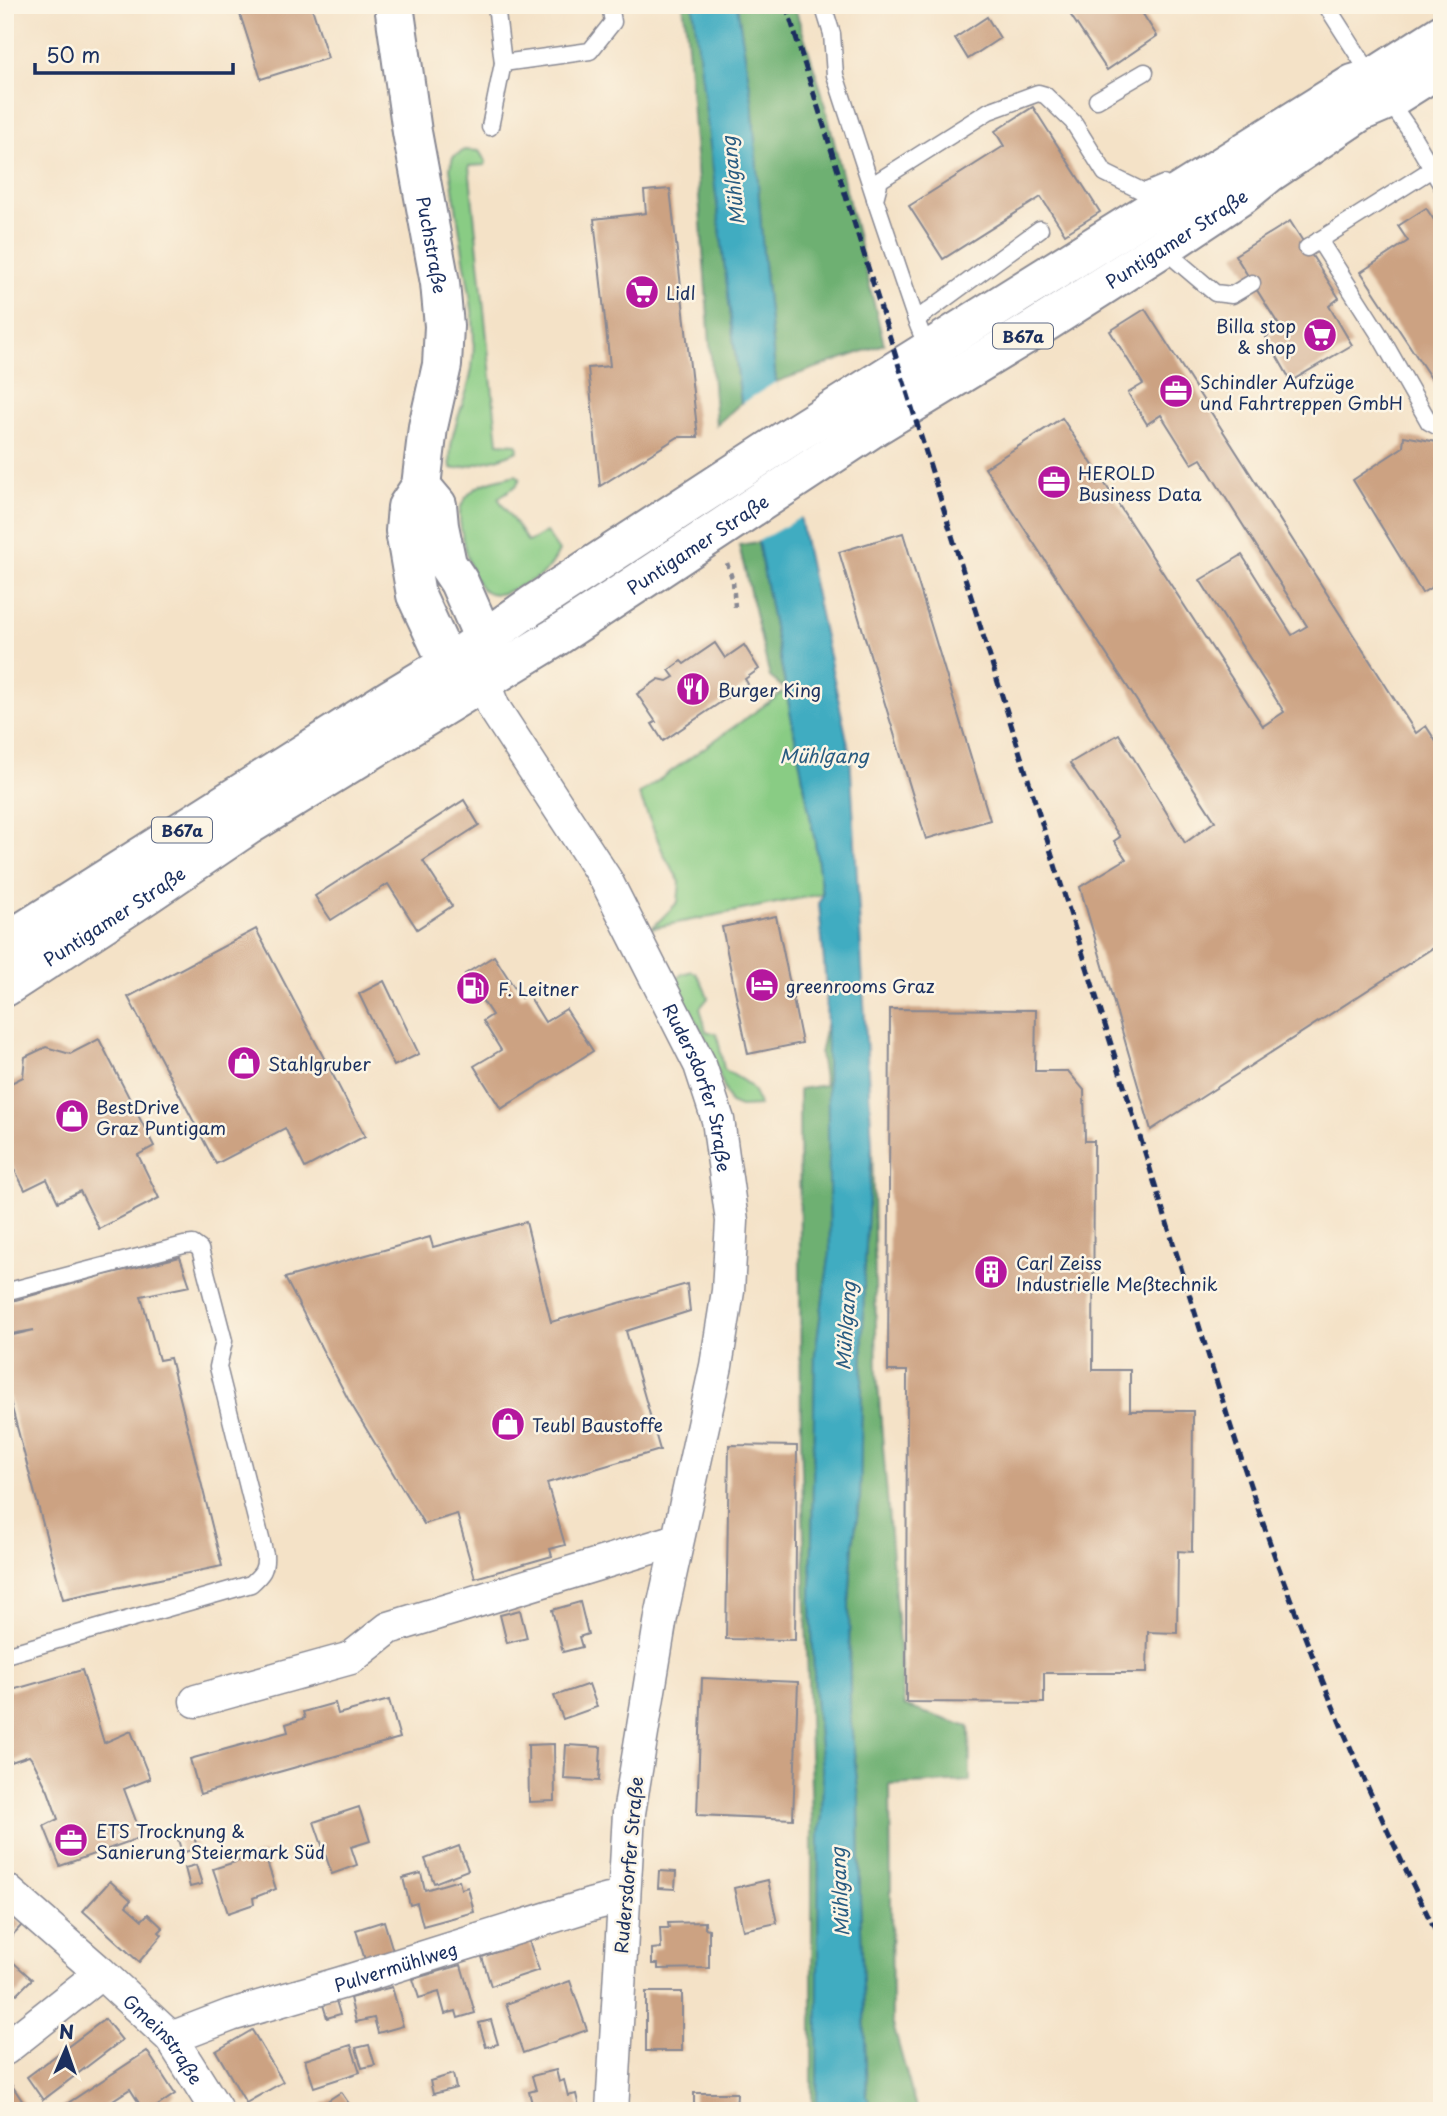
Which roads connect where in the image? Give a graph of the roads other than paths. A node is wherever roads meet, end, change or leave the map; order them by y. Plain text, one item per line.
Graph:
1 (394, 5) edge
2 (496, 5) edge
3 (610, 5) edge
4 (823, 5) edge
5 (1326, 5) edge
6 (1442, 33) edge
7 (503, 63) junction
8 (1442, 66) edge
9 (1145, 72) dead end
10 (1380, 89) junction
11 (1097, 100) dead end
12 (490, 127) dead end
13 (1432, 169) junction
14 (1442, 186) edge
15 (875, 200) junction
16 (1040, 229) dead end
17 (1157, 230) junction
18 (1252, 283) dead end
19 (922, 335) junction
20 (1442, 429) edge
21 (421, 486) junction
22 (484, 639) junction
23 (448, 664) junction
24 (483, 682) junction
25 (5, 943) edge
26 (5, 987) edge
27 (5, 1292) edge
28 (677, 1540) junction
29 (5, 1655) edge
30 (196, 1701) dead end
31 (5, 1889) edge
32 (623, 1900) junction
33 (101, 1973) junction
34 (172, 2038) junction
35 (5, 2049) edge
36 (217, 2111) edge
37 (612, 2111) edge

1 - 21 main road, Puchstraße
2 - 7 lane
3 - 7 lane
4 - 15 lane
5 - 10 lane
6 - 10 main road, Puntigamer Straße / B67a
7 - 12 lane
8 - 10 main road, Puntigamer Straße / B67a
9 - 11 lane
10 - 13 lane
10 - 17 main road, Puntigamer Straße / B67a
10 - 17 main road, Puntigamer Straße / B67a
13 - 14 lane
13 - 20 lane
15 - 17 lane, Puntigamer Straße
15 - 19 lane
16 - 19 lane
17 - 18 lane, Puntigamer Straße
17 - 19 main road, Puntigamer Straße / B67a
17 - 24 main road, Puntigamer Straße / B67a
19 - 22 main road, Puntigamer Straße / B67a
21 - 22 main road
21 - 23 main road, Puchstraße
22 - 23 main road, Puntigamer Straße / B67a
22 - 24 main road
23 - 24 main road
23 - 25 main road, Puntigamer Straße / B67a
24 - 26 main road, Puntigamer Straße / B67a
24 - 28 street, Rudersdorfer Straße
27 - 29 lane
28 - 30 street
28 - 32 street, Rudersdorfer Straße
31 - 33 street, Gmeinstraße
32 - 34 street, Pulvermühlweg
32 - 37 street, Rudersdorfer Straße
33 - 34 street, Gmeinstraße
33 - 35 street
34 - 36 street, Gmeinstraße

